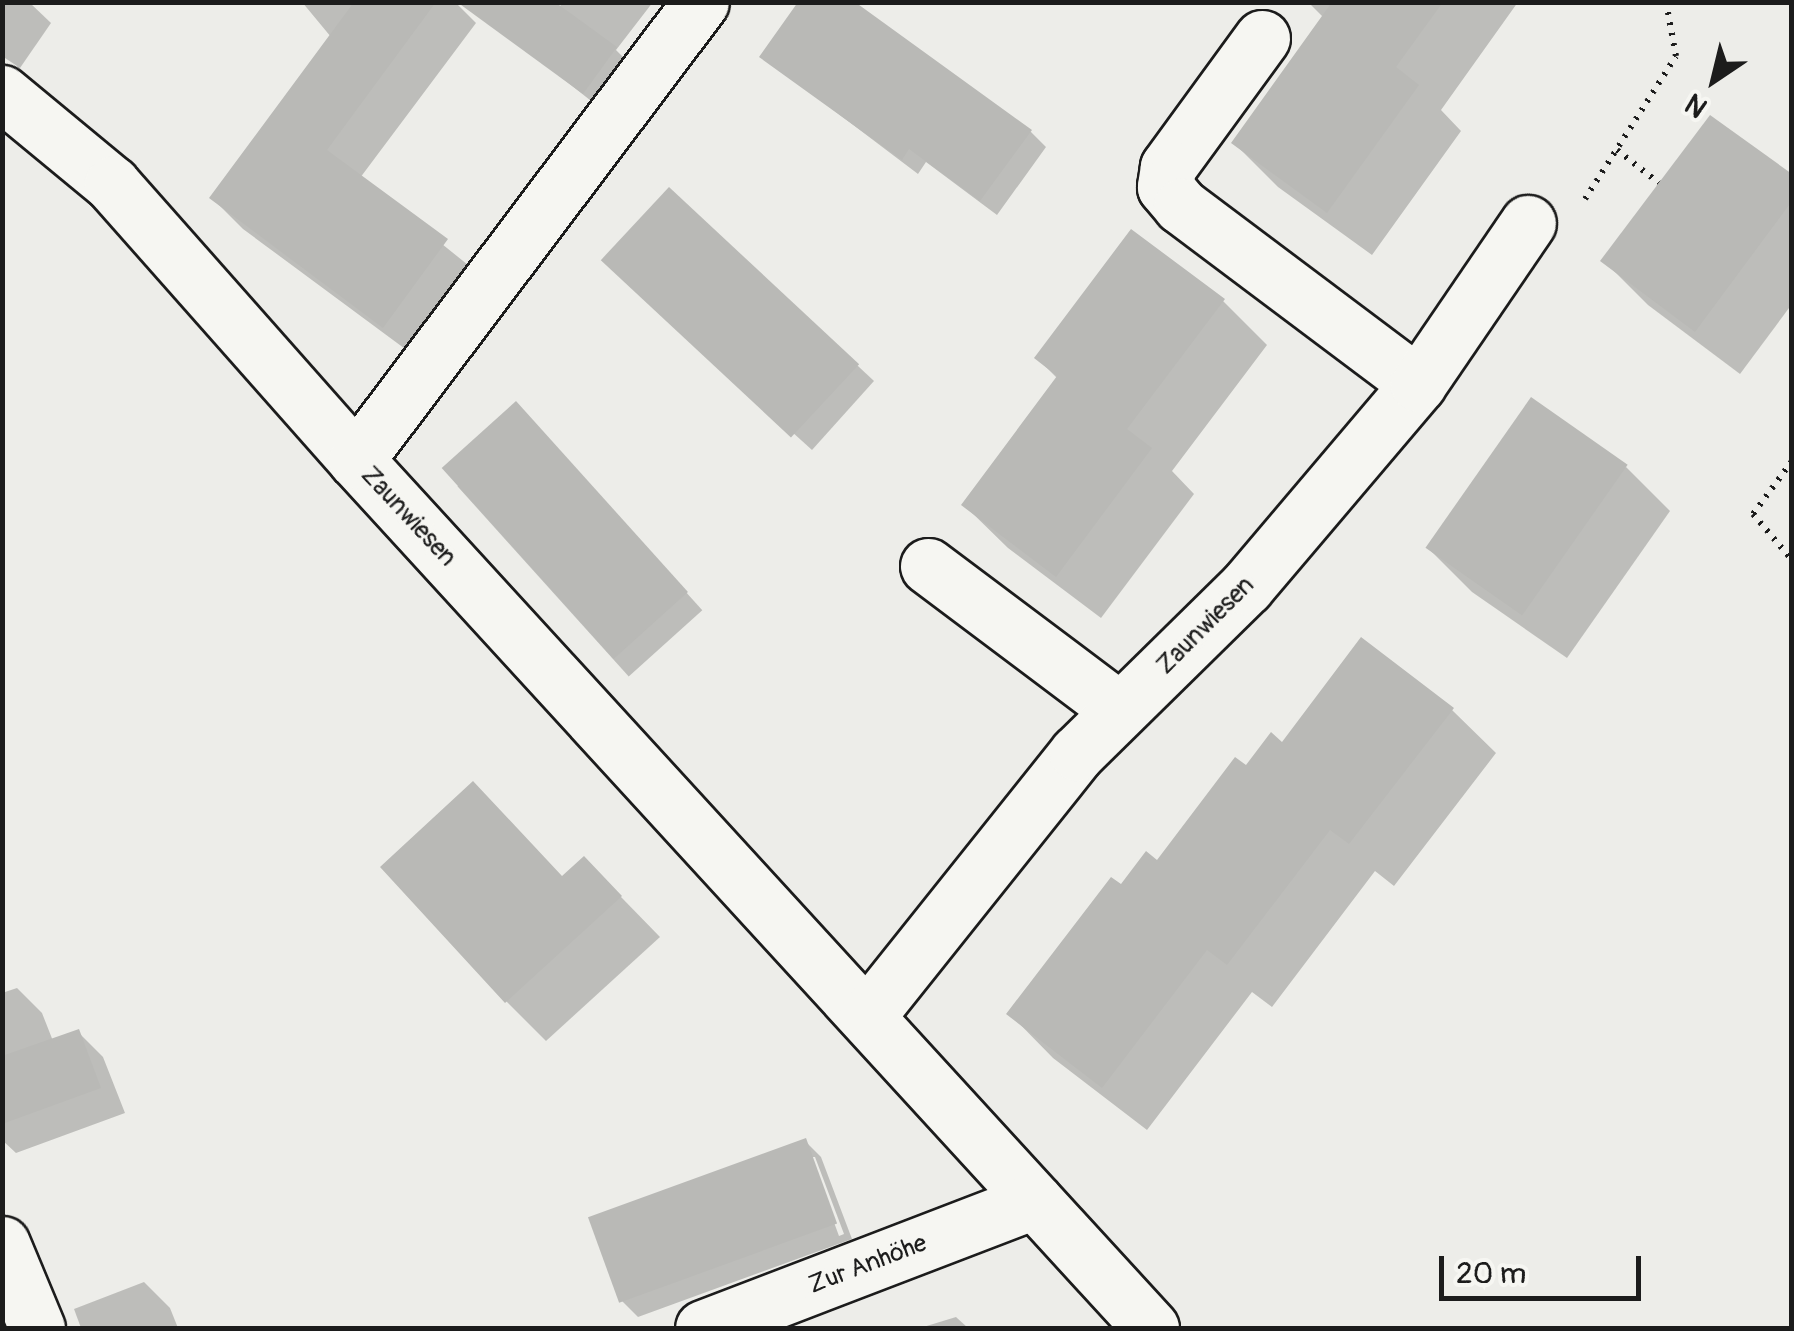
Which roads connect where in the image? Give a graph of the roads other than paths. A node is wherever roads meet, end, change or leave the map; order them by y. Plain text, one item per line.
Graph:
1 (702, 2) edge
2 (1262, 38) dead end
3 (2, 93) edge
4 (1528, 223) road end
5 (1418, 384) junction
6 (356, 460) junction
7 (928, 566) dead end
8 (1120, 710) junction
9 (867, 1016) junction
10 (1034, 1201) junction
11 (2, 1244) edge
12 (37, 1328) edge
13 (703, 1328) edge
14 (1151, 1328) edge

1 - 6 street, Zaunwiesen
2 - 5 street
3 - 6 street, Zaunwiesen
4 - 5 street, Zaunwiesen
5 - 8 street, Zaunwiesen
6 - 9 street, Zaunwiesen
7 - 8 street
8 - 9 street, Zaunwiesen
9 - 10 street, Zaunwiesen
10 - 13 street, Zur Anhöhe
10 - 14 street, Zaunwiesen
11 - 12 street

